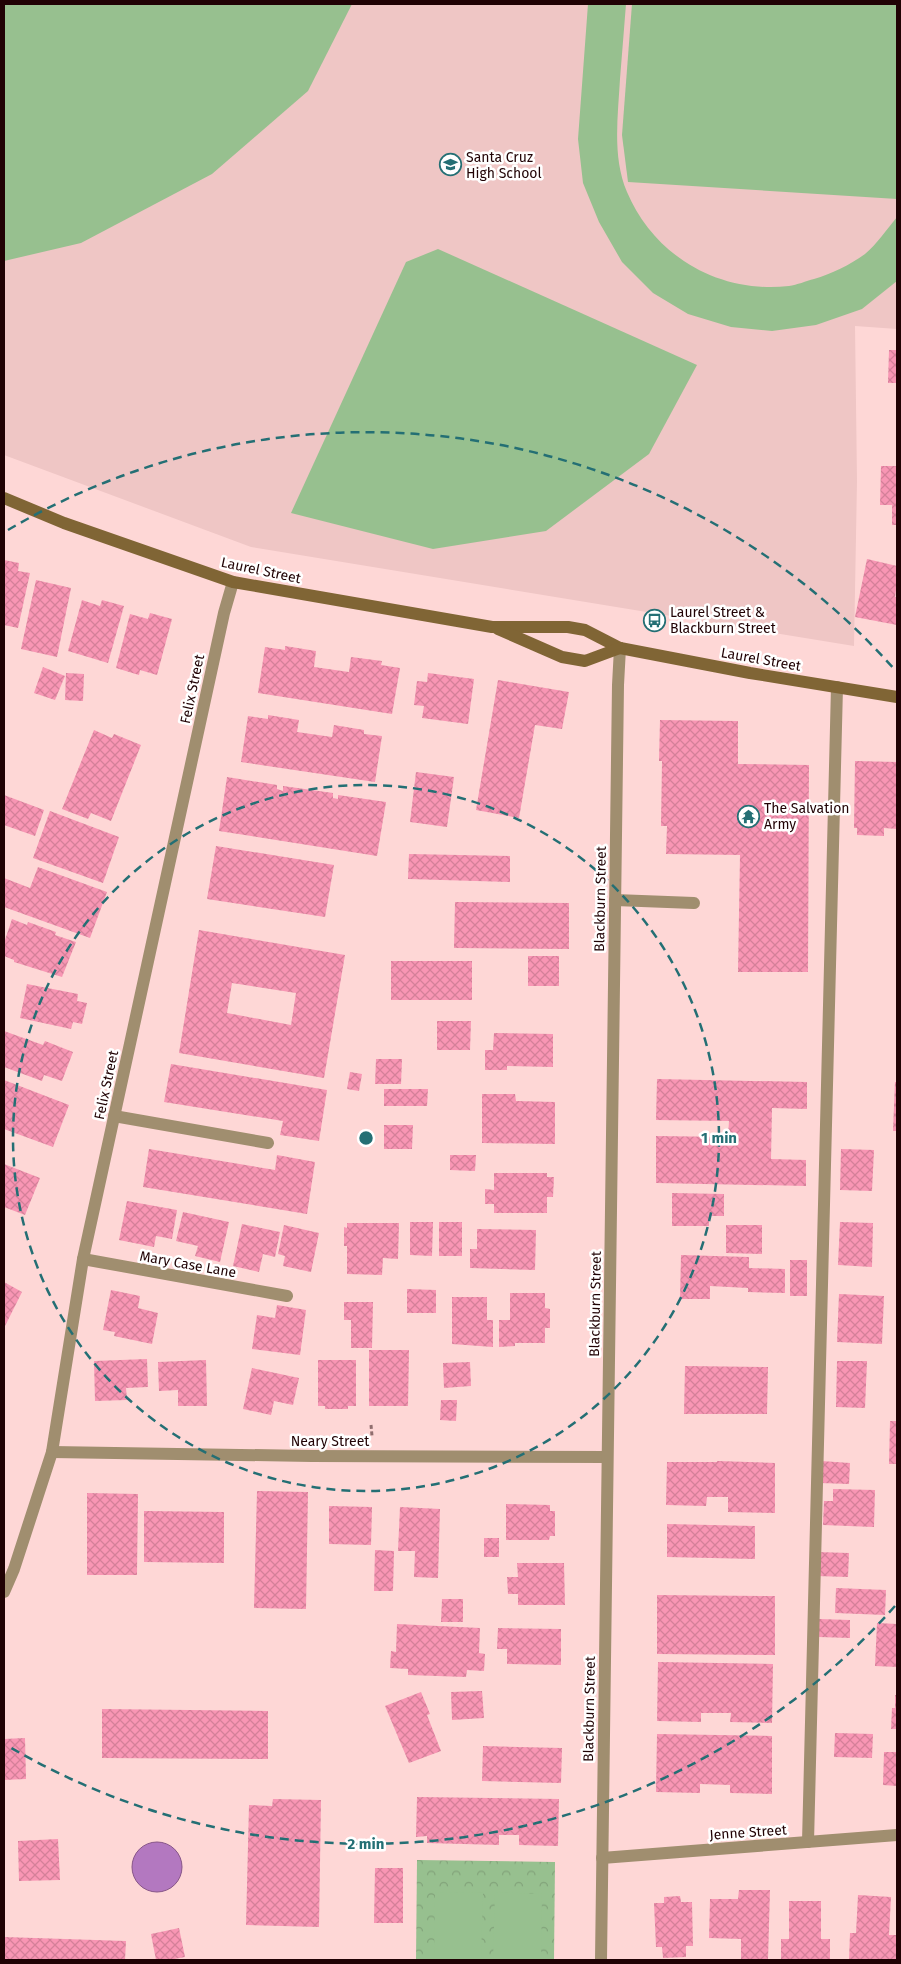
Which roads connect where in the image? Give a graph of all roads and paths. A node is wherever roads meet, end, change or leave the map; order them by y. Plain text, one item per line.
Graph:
1 (4, 498) edge
2 (233, 582) junction
3 (492, 627) junction
4 (620, 648) junction
5 (837, 687) junction
6 (897, 697) edge
7 (615, 900) junction
8 (694, 903) dead end
9 (114, 1116) junction
10 (268, 1143) dead end
11 (83, 1259) junction
12 (287, 1296) dead end
13 (52, 1452) junction
14 (607, 1457) junction
15 (4, 1592) edge
16 (897, 1835) edge
17 (808, 1842) junction
18 (602, 1858) junction
19 (601, 1960) edge

1 - 2 main road, Laurel Street
2 - 3 main road, Laurel Street
2 - 9 street, Felix Street
3 - 4 main road, Laurel Street
3 - 4 main road, Laurel Street
4 - 5 main road, Laurel Street
4 - 7 street, Blackburn Street
5 - 6 main road, Laurel Street
5 - 17 street
7 - 8 street
7 - 14 street, Blackburn Street
9 - 10 street
9 - 11 street, Felix Street
11 - 12 street, Mary Case Lane
11 - 13 street, Felix Street
13 - 14 street, Neary Street
13 - 15 street, Felix Street
14 - 18 street, Blackburn Street
16 - 17 street, Jenne Street
17 - 18 street, Jenne Street
18 - 19 street, Blackburn Street

